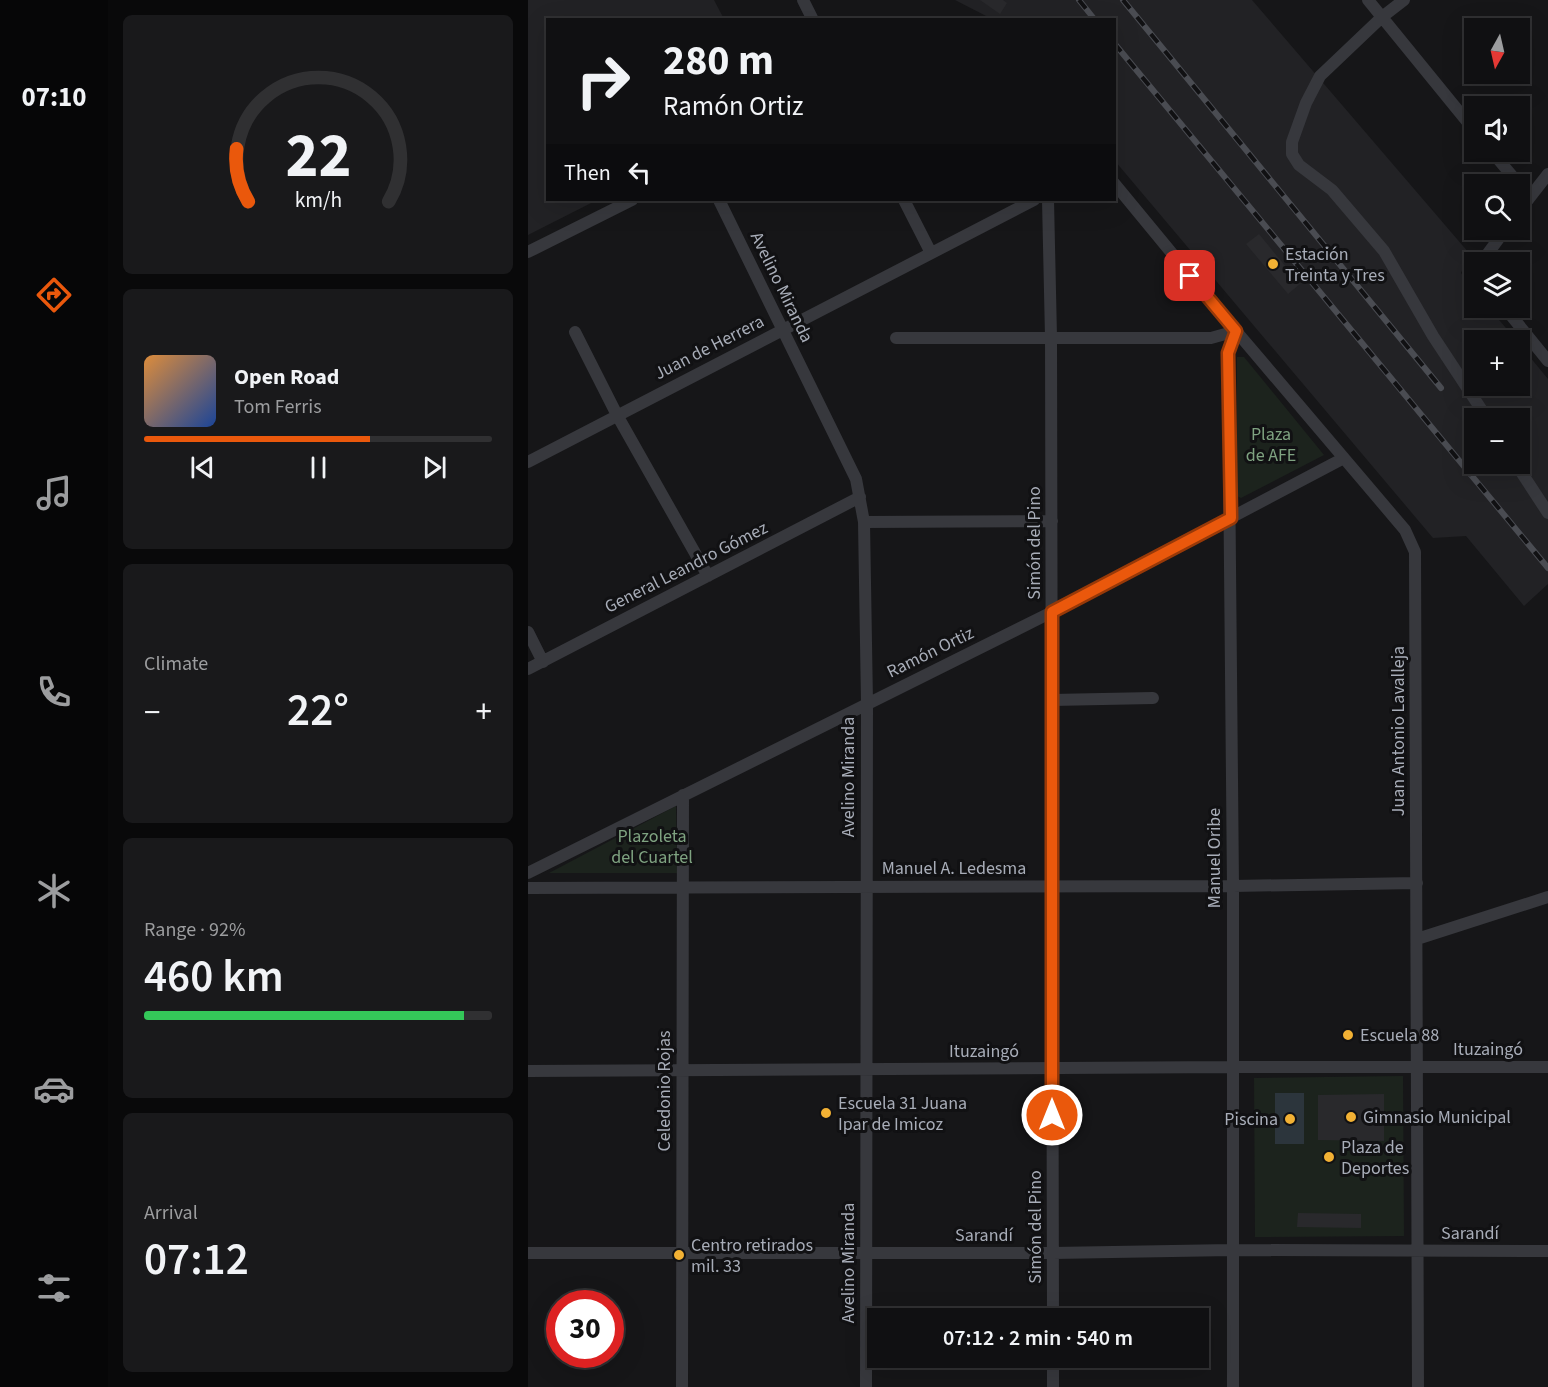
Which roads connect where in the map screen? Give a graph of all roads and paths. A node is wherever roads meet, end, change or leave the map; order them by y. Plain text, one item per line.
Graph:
1 (803, 0) edge
2 (1368, 0) edge
3 (1404, 0) edge
4 (1382, 17) junction
5 (812, 18) edge
6 (1464, 118) edge
7 (1500, 162) edge
8 (1510, 174) edge
9 (1548, 174) edge
10 (1116, 185) edge
11 (1530, 196) edge
12 (630, 201) edge
13 (719, 201) edge
14 (905, 201) edge
15 (1032, 201) edge
16 (1048, 201) edge
17 (528, 252) edge
18 (931, 253) junction
19 (1513, 318) edge
20 (783, 329) junction
21 (1236, 331) junction
22 (574, 332) dead end
23 (1051, 337) junction
24 (896, 338) dead end
25 (1548, 362) edge
26 (1480, 408) edge
27 (617, 415) junction
28 (1344, 458) junction
29 (528, 462) edge
30 (1523, 474) edge
31 (860, 497) junction
32 (1548, 513) edge
33 (1231, 518) junction
34 (1052, 521) junction
35 (864, 522) junction
36 (708, 576) junction
37 (1052, 612) junction
38 (528, 632) edge
39 (543, 662) junction
40 (528, 669) edge
41 (1154, 699) dead end
42 (1052, 700) junction
43 (867, 703) junction
44 (683, 795) junction
45 (528, 873) edge
46 (1417, 883) junction
47 (682, 886) junction
48 (866, 886) junction
49 (1052, 886) junction
50 (1233, 886) junction
51 (528, 888) edge
52 (1548, 897) edge
53 (1417, 939) junction
54 (1232, 1067) junction
55 (1418, 1067) junction
56 (1548, 1067) edge
57 (1052, 1069) junction
58 (865, 1070) junction
59 (528, 1071) edge
60 (682, 1071) junction
61 (1232, 1250) junction
62 (1548, 1251) edge
63 (1418, 1252) junction
64 (528, 1253) edge
65 (682, 1253) junction
66 (1053, 1253) junction
67 (866, 1254) junction
68 (1053, 1308) edge
69 (1053, 1368) edge
70 (682, 1387) edge
71 (866, 1387) edge
72 (1053, 1387) edge
73 (1233, 1387) edge
74 (1418, 1387) edge

1 - 5 street
2 - 4 street
3 - 4 street
4 - 6 street
4 - 26 street
7 - 8 street
9 - 11 street
10 - 21 street, Juan Antonio Lavalleja
12 - 17 street
13 - 20 street, Avelino Miranda
14 - 18 street
15 - 18 street, Juan de Herrera
16 - 23 street, Simón del Pino
18 - 20 street, Juan de Herrera
19 - 25 street
20 - 27 street, Juan de Herrera
20 - 31 street, Avelino Miranda
21 - 23 street
21 - 28 street, Juan Antonio Lavalleja
21 - 33 street, Manuel Oribe
22 - 27 street
23 - 24 street
23 - 34 street, Simón del Pino
27 - 29 street, Juan de Herrera
27 - 36 street
28 - 33 street, Ramón Ortiz
28 - 46 street, Juan Antonio Lavalleja
30 - 32 street
31 - 35 street, Avelino Miranda
31 - 36 street, General Leandro Gómez
33 - 37 street, Ramón Ortiz
33 - 50 street, Manuel Oribe
34 - 35 street
34 - 37 street, Simón del Pino
35 - 43 street, Avelino Miranda
36 - 39 street, General Leandro Gómez
37 - 42 street, Simón del Pino
37 - 43 street, Ramón Ortiz
38 - 39 street
39 - 40 street, General Leandro Gómez
41 - 42 street
42 - 49 street, Simón del Pino
43 - 44 street, Ramón Ortiz
43 - 48 street, Avelino Miranda
44 - 45 street, Ramón Ortiz
44 - 47 street, Celedonio Rojas
46 - 50 street, Manuel A. Ledesma
46 - 53 street, Juan Antonio Lavalleja
47 - 48 street, Manuel A. Ledesma
47 - 51 street, Manuel A. Ledesma
47 - 60 street, Celedonio Rojas
48 - 49 street, Manuel A. Ledesma
48 - 58 street, Avelino Miranda
49 - 50 street, Manuel A. Ledesma
49 - 57 street, Simón del Pino
50 - 54 street, Manuel Oribe
52 - 53 street
53 - 55 street, Juan Antonio Lavalleja
54 - 55 street, Ituzaingó
54 - 57 street, Ituzaingó
54 - 61 street, Manuel Oribe
55 - 56 street, Ituzaingó
55 - 63 street, Juan Antonio Lavalleja
57 - 58 street, Ituzaingó
57 - 66 street, Simón del Pino
58 - 60 street, Ituzaingó
58 - 67 street, Avelino Miranda
59 - 60 street, Ituzaingó
60 - 65 street, Celedonio Rojas
61 - 63 street, Sarandí
61 - 66 street, Sarandí
61 - 73 street, Manuel Oribe
62 - 63 street, Sarandí
63 - 74 street, Juan Antonio Lavalleja
64 - 65 street, Sarandí
65 - 67 street, Sarandí
65 - 70 street, Celedonio Rojas
66 - 67 street, Sarandí
66 - 68 street, Simón del Pino
67 - 71 street, Avelino Miranda
69 - 72 street

